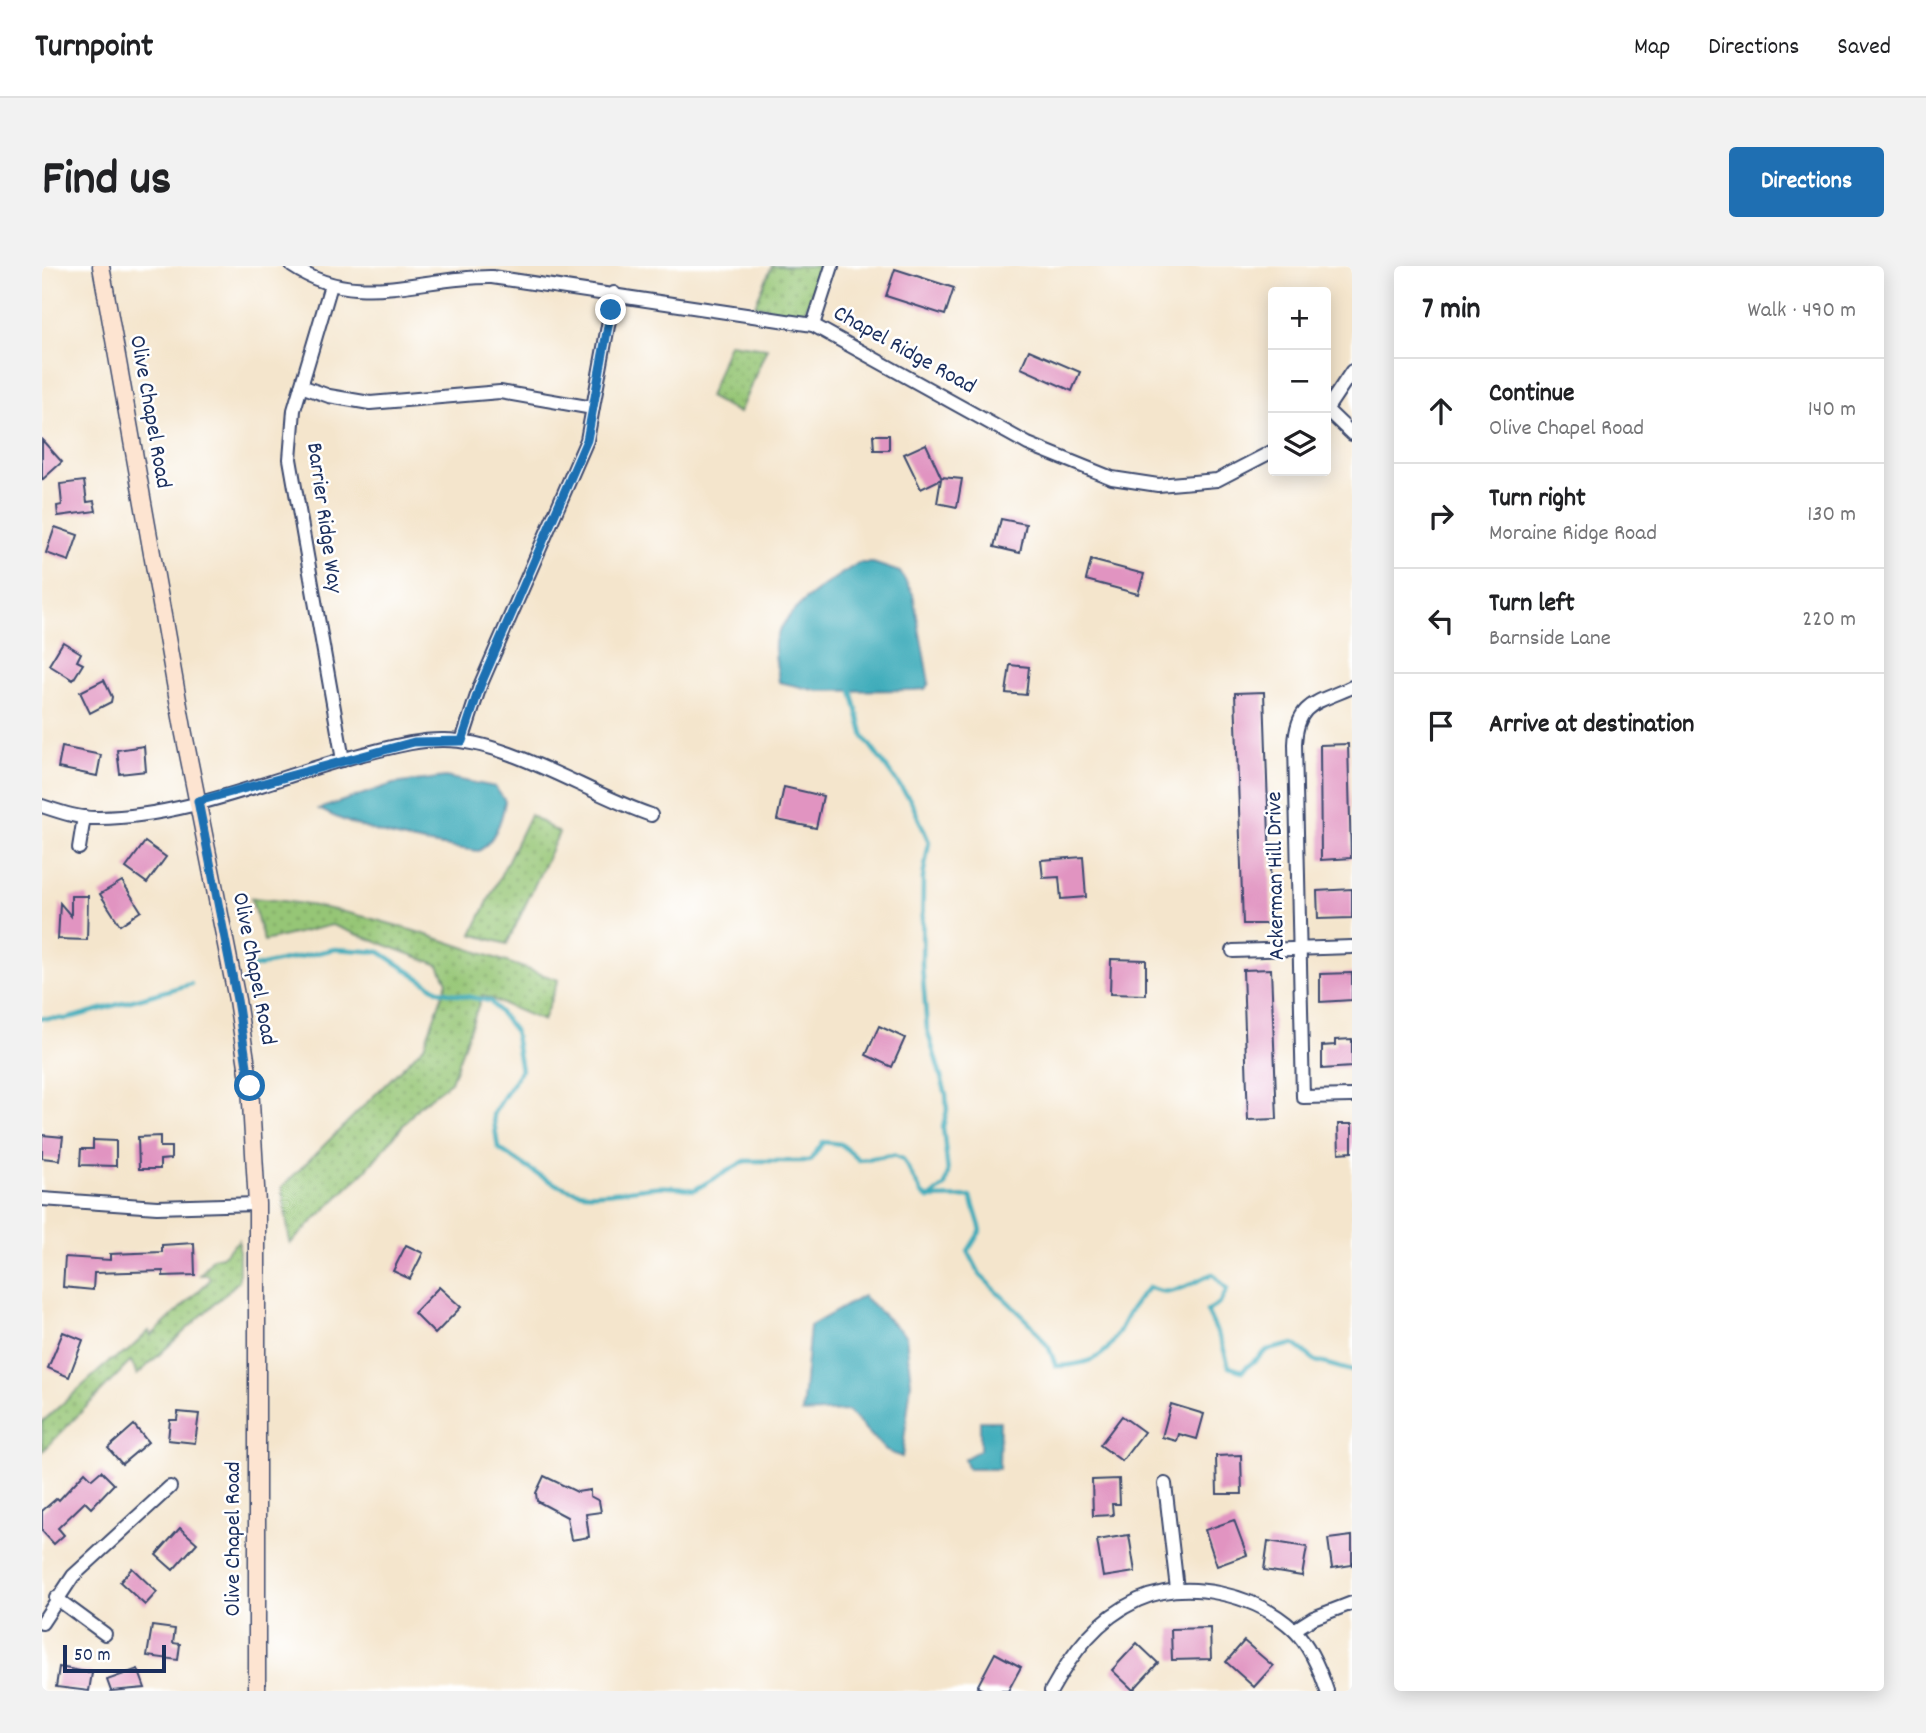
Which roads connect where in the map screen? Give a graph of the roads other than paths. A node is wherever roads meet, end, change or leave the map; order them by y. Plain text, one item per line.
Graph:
1 (101, 266) edge
2 (292, 266) edge
3 (832, 266) edge
4 (331, 285) junction
5 (614, 293) junction
6 (813, 325) junction
7 (1352, 371) edge
8 (301, 386) junction
9 (1331, 402) edge
10 (593, 408) junction
11 (1329, 413) edge
12 (1352, 434) edge
13 (1268, 454) edge
14 (1352, 687) edge
15 (462, 741) junction
16 (343, 760) junction
17 (198, 801) junction
18 (42, 806) edge
19 (651, 815) dead end
20 (84, 817) junction
21 (79, 848) dead end
22 (1352, 947) edge
23 (1299, 949) junction
24 (1233, 951) dead end
25 (1352, 1096) edge
26 (42, 1199) edge
27 (257, 1204) junction
28 (1165, 1484) dead end
29 (170, 1487) dead end
30 (1177, 1589) junction
31 (55, 1598) junction
32 (1352, 1603) edge
33 (42, 1623) edge
34 (1294, 1630) junction
35 (104, 1634) dead end
36 (257, 1691) edge
37 (1051, 1691) edge
38 (1327, 1691) edge

1 - 17 main road, Olive Chapel Road
2 - 4 street, Chapel Ridge Road
3 - 6 street
4 - 5 street, Chapel Ridge Road
4 - 8 street, Barrier Ridge Way
5 - 6 street, Chapel Ridge Road
5 - 10 street
6 - 13 street, Chapel Ridge Road
7 - 9 street
8 - 10 street
8 - 16 street, Barrier Ridge Way
10 - 15 street
11 - 12 street
14 - 23 street, Ackerman Hill Drive
15 - 16 street
15 - 19 street
16 - 17 street
17 - 20 street
17 - 27 main road, Olive Chapel Road
18 - 20 street
20 - 21 street
22 - 23 street
23 - 24 street
23 - 25 street, Ackerman Hill Drive
26 - 27 street
27 - 36 main road, Olive Chapel Road
28 - 30 street
29 - 31 street
30 - 34 street
30 - 37 street
31 - 33 street
31 - 35 street
32 - 34 street
34 - 38 street

